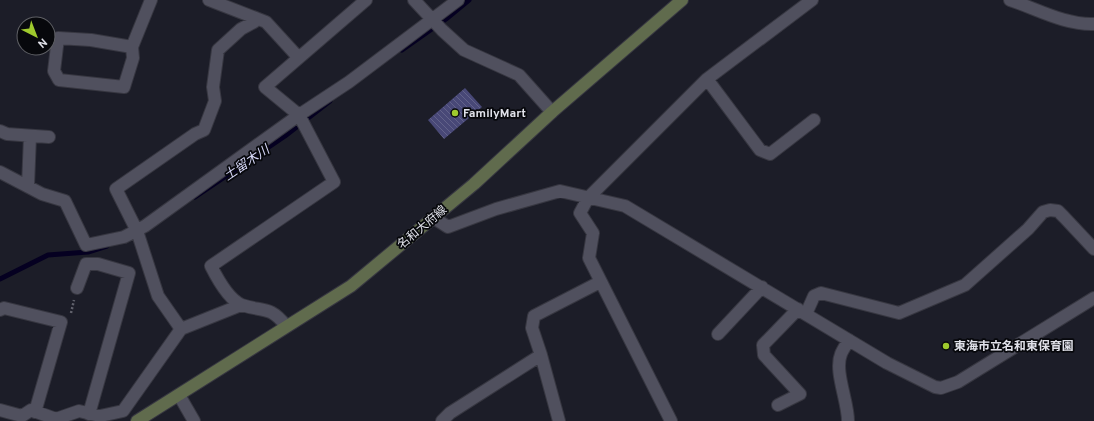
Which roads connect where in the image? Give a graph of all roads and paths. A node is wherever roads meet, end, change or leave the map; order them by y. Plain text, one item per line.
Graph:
1 (151, 0) edge
2 (209, 0) edge
3 (366, 0) edge
4 (414, 0) edge
5 (458, 0) edge
6 (682, 0) edge
7 (812, 0) edge
8 (1010, 0) edge
9 (256, 18) junction
10 (437, 24) junction
11 (1094, 24) edge
12 (132, 47) junction
13 (298, 57) junction
14 (707, 79) junction
15 (552, 112) junction
16 (814, 120) dead end
17 (302, 121) junction
18 (0, 132) edge
19 (30, 136) junction
20 (49, 137) dead end
21 (0, 172) edge
22 (28, 186) junction
23 (588, 198) junction
24 (434, 218) junction
25 (137, 231) junction
26 (1094, 249) edge
27 (600, 282) junction
28 (762, 287) junction
29 (77, 288) joint
30 (1094, 298) edge
31 (241, 304) junction
32 (0, 310) edge
33 (802, 311) junction
34 (61, 322) junction
35 (286, 326) junction
36 (181, 329) junction
37 (718, 334) dead end
38 (848, 340) junction
39 (541, 354) junction
40 (179, 395) junction
41 (778, 405) dead end
42 (0, 410) edge
43 (35, 412) junction
44 (90, 414) junction
45 (55, 420) edge
46 (137, 421) edge
47 (194, 421) edge
48 (442, 421) edge
49 (560, 421) edge
50 (671, 421) edge
51 (848, 421) edge

1 - 12 street
2 - 9 street
3 - 13 street
4 - 10 street
5 - 10 street
6 - 15 main road, 名和大府線
7 - 14 street
8 - 11 street
9 - 13 street
9 - 25 street
10 - 15 street
10 - 17 street
12 - 12 street
13 - 17 street
14 - 16 street
14 - 23 street
15 - 24 main road, 名和大府線
17 - 25 street
17 - 31 street
18 - 19 street
19 - 20 street
19 - 22 street
21 - 22 street
22 - 25 street
23 - 24 street
23 - 27 street
23 - 28 street
24 - 35 main road, 名和大府線
25 - 36 street
26 - 33 street
27 - 39 street
27 - 50 street
28 - 33 street
28 - 37 street
29 - 34 path
29 - 44 street
30 - 38 street
31 - 35 street
31 - 36 street
32 - 34 street
33 - 38 street
33 - 41 street
34 - 43 street
35 - 40 main road, 名和大府線
36 - 44 street
38 - 51 street
39 - 48 street
39 - 49 street
40 - 46 main road, 名和大府線
40 - 47 street
42 - 43 street
43 - 45 street
44 - 45 street

